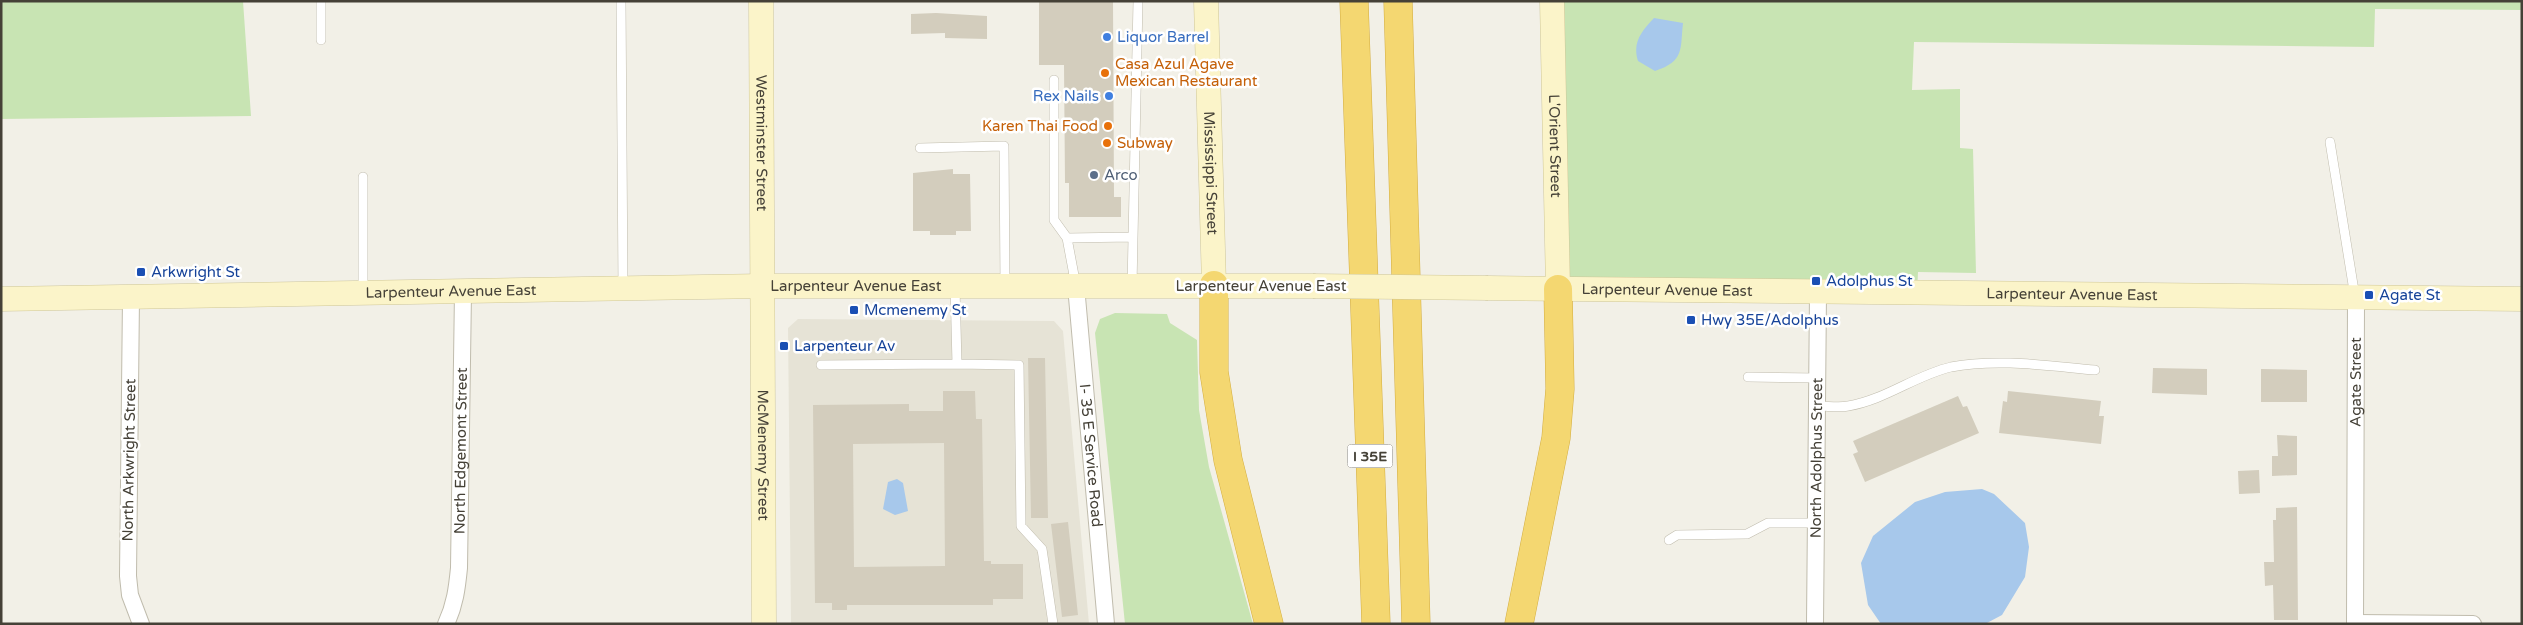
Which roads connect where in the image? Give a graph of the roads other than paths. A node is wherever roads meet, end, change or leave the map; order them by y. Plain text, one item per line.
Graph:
1 (322, 1) edge
2 (621, 1) edge
3 (761, 1) edge
4 (1138, 1) edge
5 (1206, 1) edge
6 (1354, 1) edge
7 (1398, 1) edge
8 (1552, 1) edge
9 (321, 40) dead end
10 (1054, 80) dead end
11 (2330, 142) dead end
12 (920, 148) dead end
13 (363, 177) dead end
14 (1133, 237) junction
15 (1067, 238) junction
16 (1214, 285) junction
17 (764, 286) junction
18 (956, 286) junction
19 (1005, 286) junction
20 (1076, 286) junction
21 (1132, 286) junction
22 (623, 289) junction
23 (1558, 290) junction
24 (463, 292) junction
25 (363, 293) junction
26 (1818, 293) junction
27 (131, 297) junction
28 (1, 298) edge
29 (2356, 298) junction
30 (2522, 299) edge
31 (957, 364) junction
32 (821, 365) dead end
33 (2095, 370) dead end
34 (1748, 377) dead end
35 (1818, 378) junction
36 (1818, 406) junction
37 (1817, 523) junction
38 (1669, 540) dead end
39 (449, 617) edge
40 (140, 622) edge
41 (2355, 623) edge
42 (764, 624) edge
43 (1053, 624) edge
44 (1106, 624) edge
45 (1269, 624) edge
46 (1376, 624) edge
47 (1416, 624) edge
48 (1519, 624) edge
49 (1815, 624) edge
50 (2473, 624) edge

1 - 9 lane
2 - 22 lane
3 - 17 main road, Westminster Street
4 - 14 lane
5 - 16 main road, Mississippi Street
6 - 46 highway, I 35E
7 - 47 highway, I 35E
8 - 23 main road, L'Orient Street
10 - 15 lane
11 - 29 lane, Agate Street
12 - 19 lane
13 - 25 lane
14 - 15 lane
14 - 21 lane
15 - 20 lane
16 - 21 main road, Larpenteur Avenue East
16 - 23 main road, Larpenteur Avenue East, bridge
16 - 45 highway
17 - 18 main road, Larpenteur Avenue East
17 - 22 main road, Larpenteur Avenue East
17 - 42 main road, McMenemy Street
18 - 19 main road, Larpenteur Avenue East
18 - 31 lane
19 - 20 main road, Larpenteur Avenue East
20 - 21 main road, Larpenteur Avenue East
20 - 44 street, I- 35 E Service Road
22 - 24 main road, Larpenteur Avenue East
23 - 26 main road, Larpenteur Avenue East
23 - 48 highway
24 - 25 main road, Larpenteur Avenue East
24 - 39 street, North Edgemont Street
25 - 27 main road, Larpenteur Avenue East
26 - 29 main road, Larpenteur Avenue East
26 - 35 street, North Adolphus Street
27 - 28 main road, Larpenteur Avenue East
27 - 40 street, North Arkwright Street
29 - 30 main road, Larpenteur Avenue East
29 - 41 street, Agate Street
31 - 32 lane
31 - 43 lane
33 - 36 lane
34 - 35 lane
35 - 36 street, North Adolphus Street
36 - 37 street, North Adolphus Street
37 - 38 lane
37 - 49 street, North Adolphus Street
41 - 50 street

